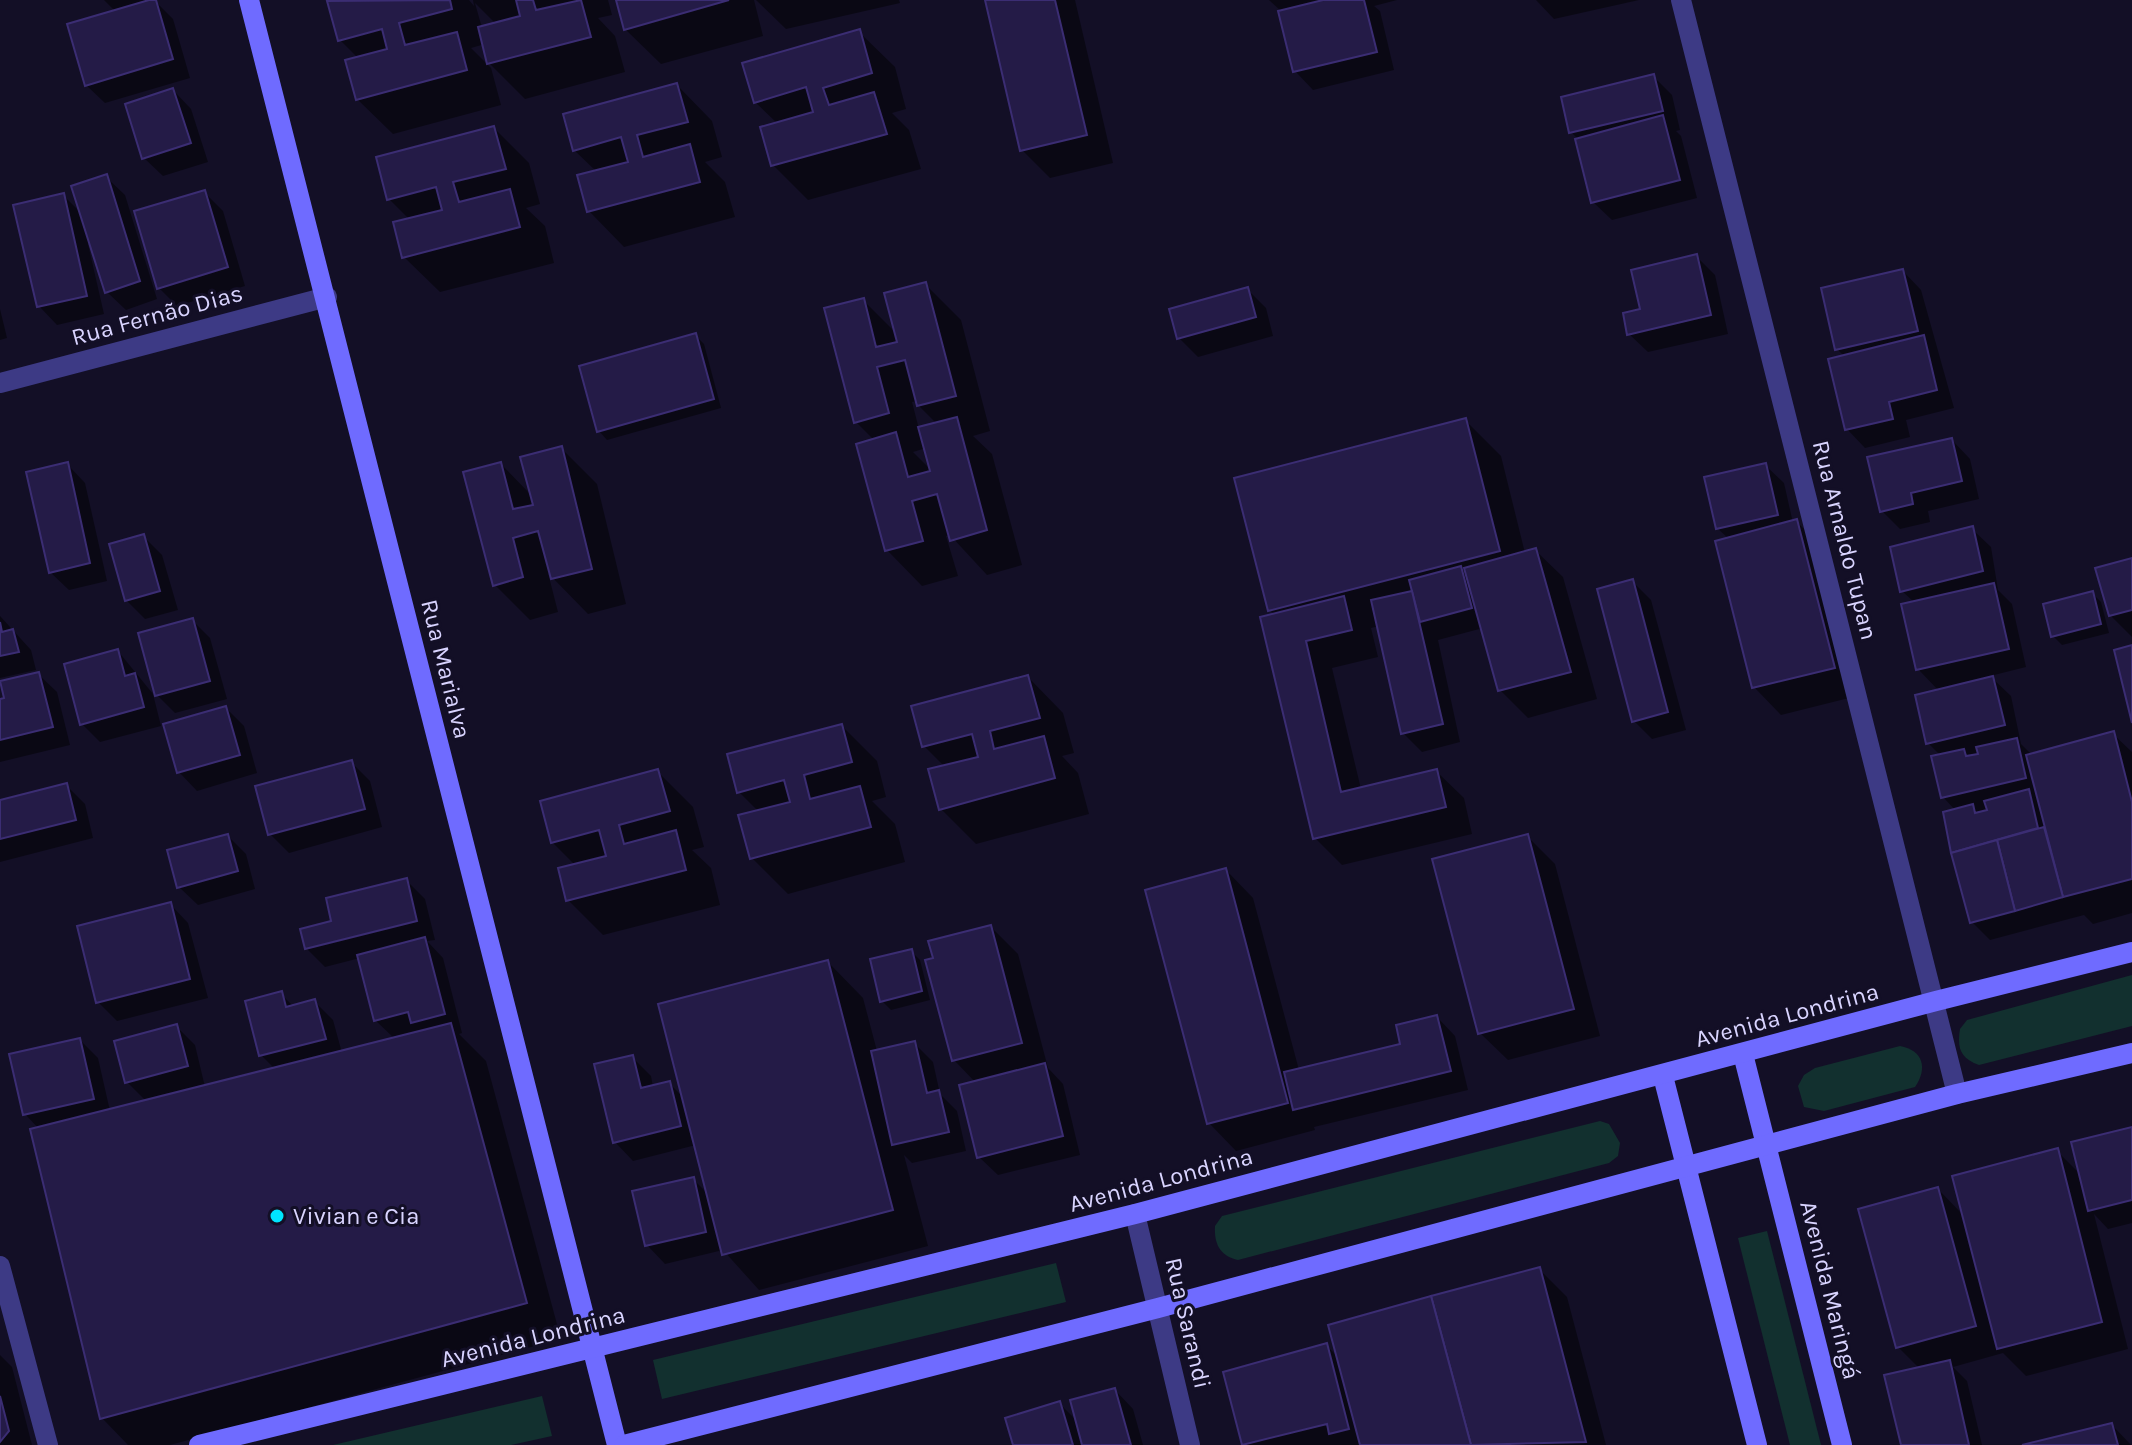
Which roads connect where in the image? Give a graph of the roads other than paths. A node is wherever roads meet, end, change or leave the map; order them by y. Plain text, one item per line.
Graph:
1 (249, 0) edge
2 (1681, 0) edge
3 (327, 297) junction
4 (0, 383) edge
5 (2132, 952) edge
6 (1936, 1001) junction
7 (2132, 1053) edge
8 (1743, 1054) junction
9 (1663, 1076) junction
10 (1957, 1094) junction
11 (1767, 1148) junction
12 (1686, 1169) junction
13 (1135, 1214) junction
14 (0, 1266) edge
15 (1158, 1308) junction
16 (593, 1350) junction
17 (48, 1445) edge
18 (199, 1445) edge
19 (617, 1445) edge
20 (624, 1445) edge
21 (1190, 1445) edge
22 (1757, 1445) edge
23 (1842, 1445) edge

1 - 3 main road, Rua Marialva
2 - 6 street, Rua Arnaldo Tupan
3 - 4 street, Rua Fernão Dias
3 - 16 main road, Rua Marialva
5 - 6 main road, Avenida Londrina
6 - 8 main road, Avenida Londrina
6 - 10 street, Rua Arnaldo Tupan
7 - 10 main road
8 - 9 main road, Avenida Londrina
8 - 11 main road, Avenida Maringá
9 - 12 main road
9 - 13 main road, Avenida Londrina
10 - 11 main road
11 - 12 main road
11 - 23 main road, Avenida Maringá
12 - 15 main road
12 - 22 main road
13 - 15 street, Rua Sarandi
13 - 16 main road, Avenida Londrina
14 - 17 street
15 - 20 main road
15 - 21 street, Rua Sarandi
16 - 18 main road, Avenida Londrina
16 - 19 main road, Rua Marialva

